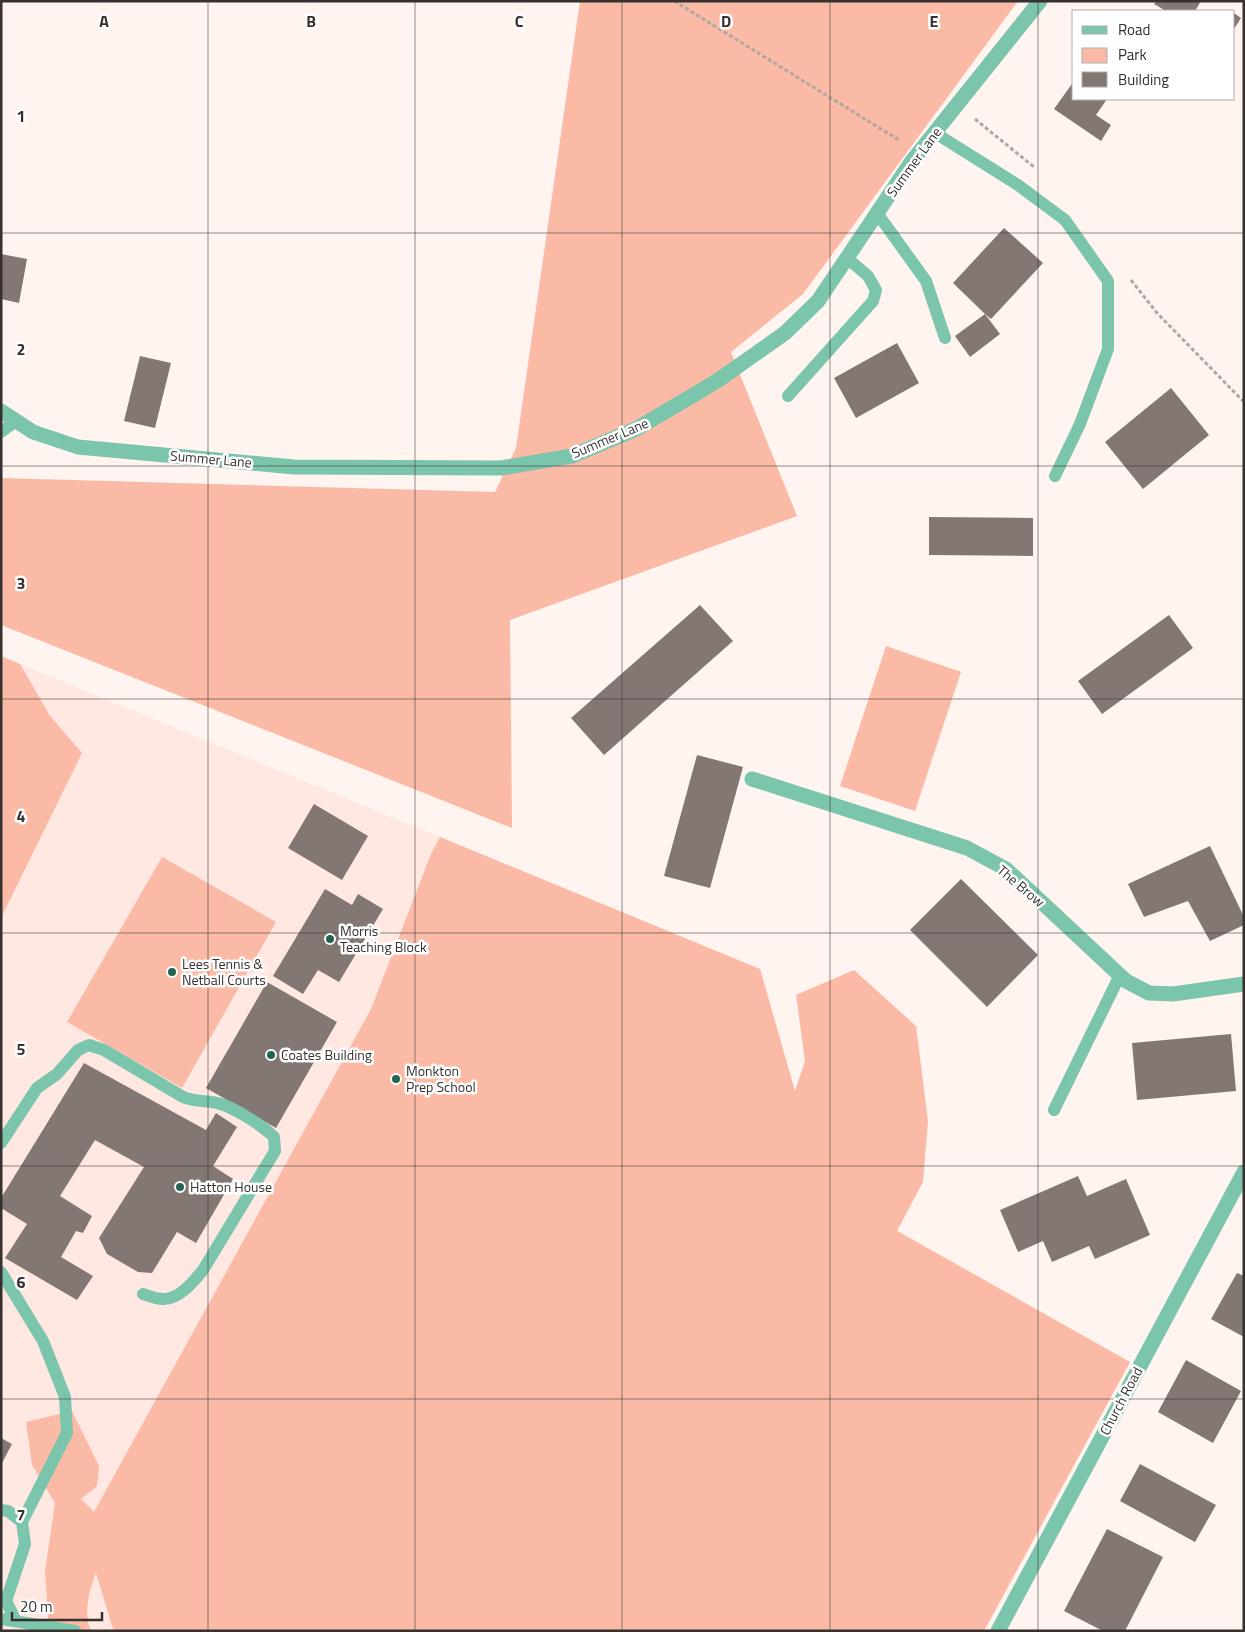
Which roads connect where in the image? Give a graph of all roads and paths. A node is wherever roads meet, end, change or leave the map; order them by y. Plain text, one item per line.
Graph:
1 (674, 1) edge
2 (1040, 1) edge
3 (934, 132) junction
4 (889, 133) dead end
5 (877, 213) junction
6 (847, 258) junction
7 (946, 338) dead end
8 (788, 396) dead end
9 (1, 411) edge
10 (16, 421) junction
11 (1, 432) edge
12 (1055, 476) dead end
13 (752, 779) dead end
14 (1120, 975) junction
15 (1244, 984) edge
16 (1054, 1110) dead end
17 (1, 1143) edge
18 (1244, 1172) edge
19 (1, 1272) edge
20 (143, 1294) dead end
21 (1, 1510) edge
22 (22, 1522) junction
23 (1, 1619) edge
24 (16, 1621) junction
25 (75, 1631) edge
26 (998, 1631) edge

1 - 4 path
2 - 3 street, Summer Lane
3 - 5 street, Summer Lane
3 - 12 lane
5 - 6 street, Summer Lane
5 - 7 lane
6 - 8 lane
6 - 10 street, Summer Lane
9 - 10 street, Summer Lane
10 - 11 lane
13 - 14 street, The Brow
14 - 15 street, The Brow
14 - 16 lane
17 - 20 lane
18 - 26 street, Church Road
19 - 22 lane
21 - 22 lane
22 - 24 lane
23 - 24 lane
24 - 25 lane

